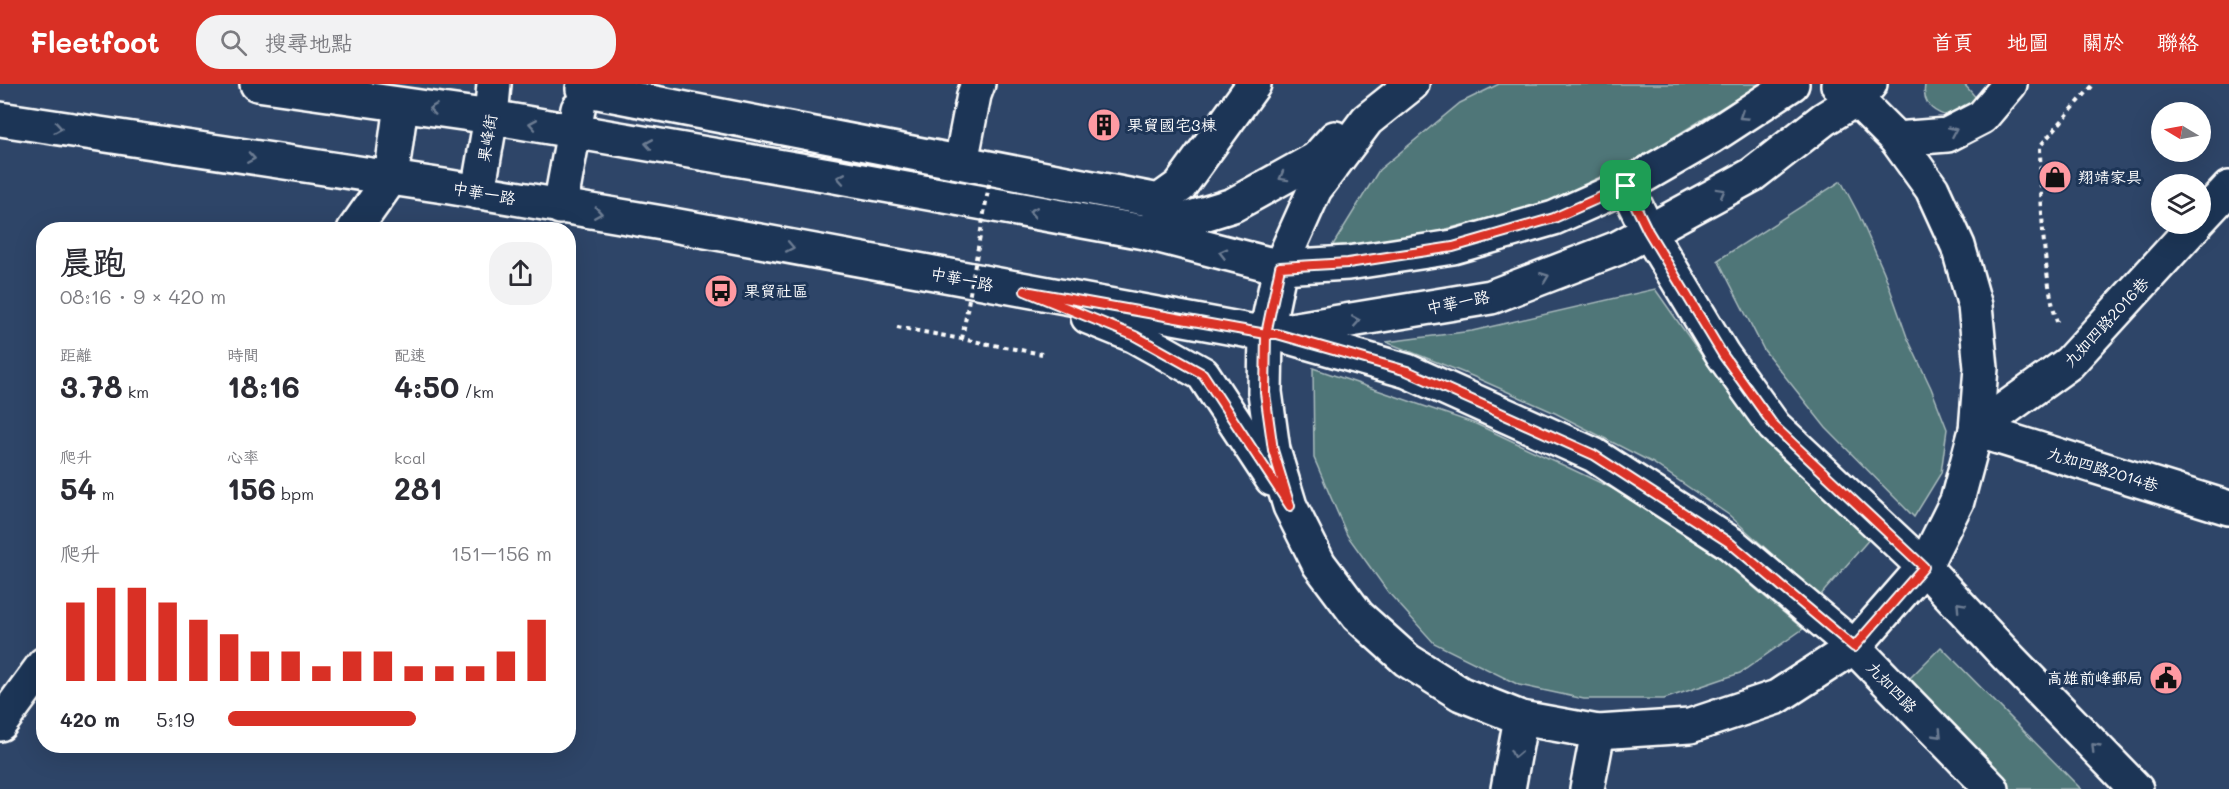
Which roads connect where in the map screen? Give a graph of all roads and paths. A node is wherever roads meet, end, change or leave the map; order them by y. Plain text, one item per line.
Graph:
1 (257, 84) edge
2 (494, 84) edge
3 (978, 84) edge
4 (1254, 84) edge
5 (1388, 84) edge
6 (1412, 84) edge
7 (1792, 84) edge
8 (2010, 84) edge
9 (2094, 84) edge
10 (584, 87) edge
11 (1854, 89) edge
12 (401, 105) junction
13 (491, 117) junction
14 (0, 119) edge
15 (574, 131) junction
16 (1896, 139) junction
17 (961, 162) junction
18 (391, 178) junction
19 (990, 179) dead end
20 (1626, 186) junction
21 (2229, 188) edge
22 (478, 192) junction
23 (560, 207) junction
24 (2211, 207) edge
25 (360, 222) edge
26 (1648, 231) junction
27 (1144, 232) junction
28 (2187, 234) edge
29 (1280, 267) junction
30 (1025, 291) junction
31 (897, 327) dead end
32 (1272, 334) junction
33 (962, 339) junction
34 (1042, 354) dead end
35 (2069, 363) junction
36 (1976, 430) junction
37 (1290, 506) junction
38 (2229, 508) edge
39 (1924, 567) junction
40 (1854, 647) junction
41 (36, 675) edge
42 (1521, 718) junction
43 (0, 724) edge
44 (1598, 732) junction
45 (1508, 789) edge
46 (1587, 789) edge
47 (1992, 789) edge
48 (2136, 789) edge

1 - 12 street
2 - 13 street, 果峰街
3 - 17 street
4 - 17 street
5 -> 27 street
6 - 29 street
7 -> 20 street
16 -> 8 street
9 - 35 path
10 - 15 street
10 - 17 street
11 - 16 street
26 -> 11 street, 中華一路
13 -> 12 street
12 - 18 street
15 -> 13 street
13 - 22 street, 果峰街
14 -> 18 street, 中華一路
15 - 23 street
27 -> 15 street
16 - 36 street
18 - 22 street, 中華一路
18 - 25 street
19 - 33 path, bridge
20 - 26 street
20 - 29 street
21 - 24 street
22 - 23 street, 中華一路
23 -> 30 street, 中華一路
32 -> 26 street, 中華一路
26 - 39 street
29 -> 27 street
28 - 35 street, 九如四路2016巷
29 - 32 street
30 - 32 street, 中華一路
30 - 37 street
31 - 33 path
32 - 37 street
32 - 40 street, 九如四路
33 - 34 path
35 - 36 street, 九如四路2016巷
36 - 38 street, 九如四路2014巷
36 - 39 street
37 - 42 street
39 - 40 street
48 -> 39 street
40 - 44 street
40 -> 47 street, 九如四路
41 - 43 street
42 - 44 street
42 -> 45 street
44 - 46 street

